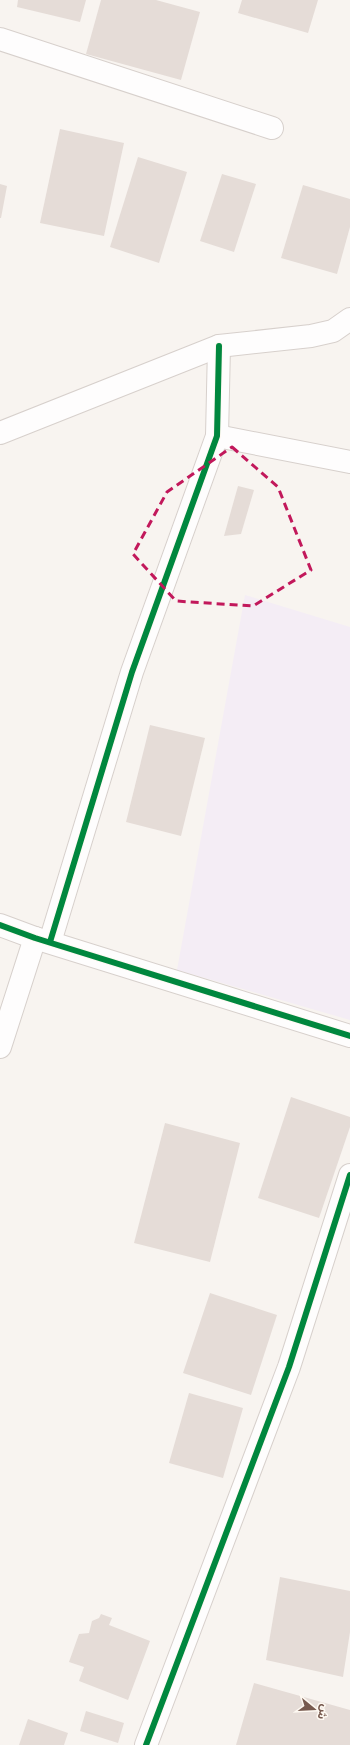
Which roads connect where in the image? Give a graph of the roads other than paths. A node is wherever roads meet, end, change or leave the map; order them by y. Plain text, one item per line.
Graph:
1 (0, 39) edge
2 (272, 128) dead end
3 (350, 319) edge
4 (219, 346) junction
5 (0, 433) edge
6 (217, 436) junction
7 (350, 462) edge
8 (0, 925) edge
9 (43, 940) junction
10 (350, 1036) edge
11 (0, 1048) edge
12 (350, 1175) edge
13 (146, 1745) edge

1 - 2 street
3 - 4 street
4 - 5 street
4 - 6 street
6 - 7 street
6 - 9 street
8 - 9 street
9 - 10 street
9 - 11 street
12 - 13 street

